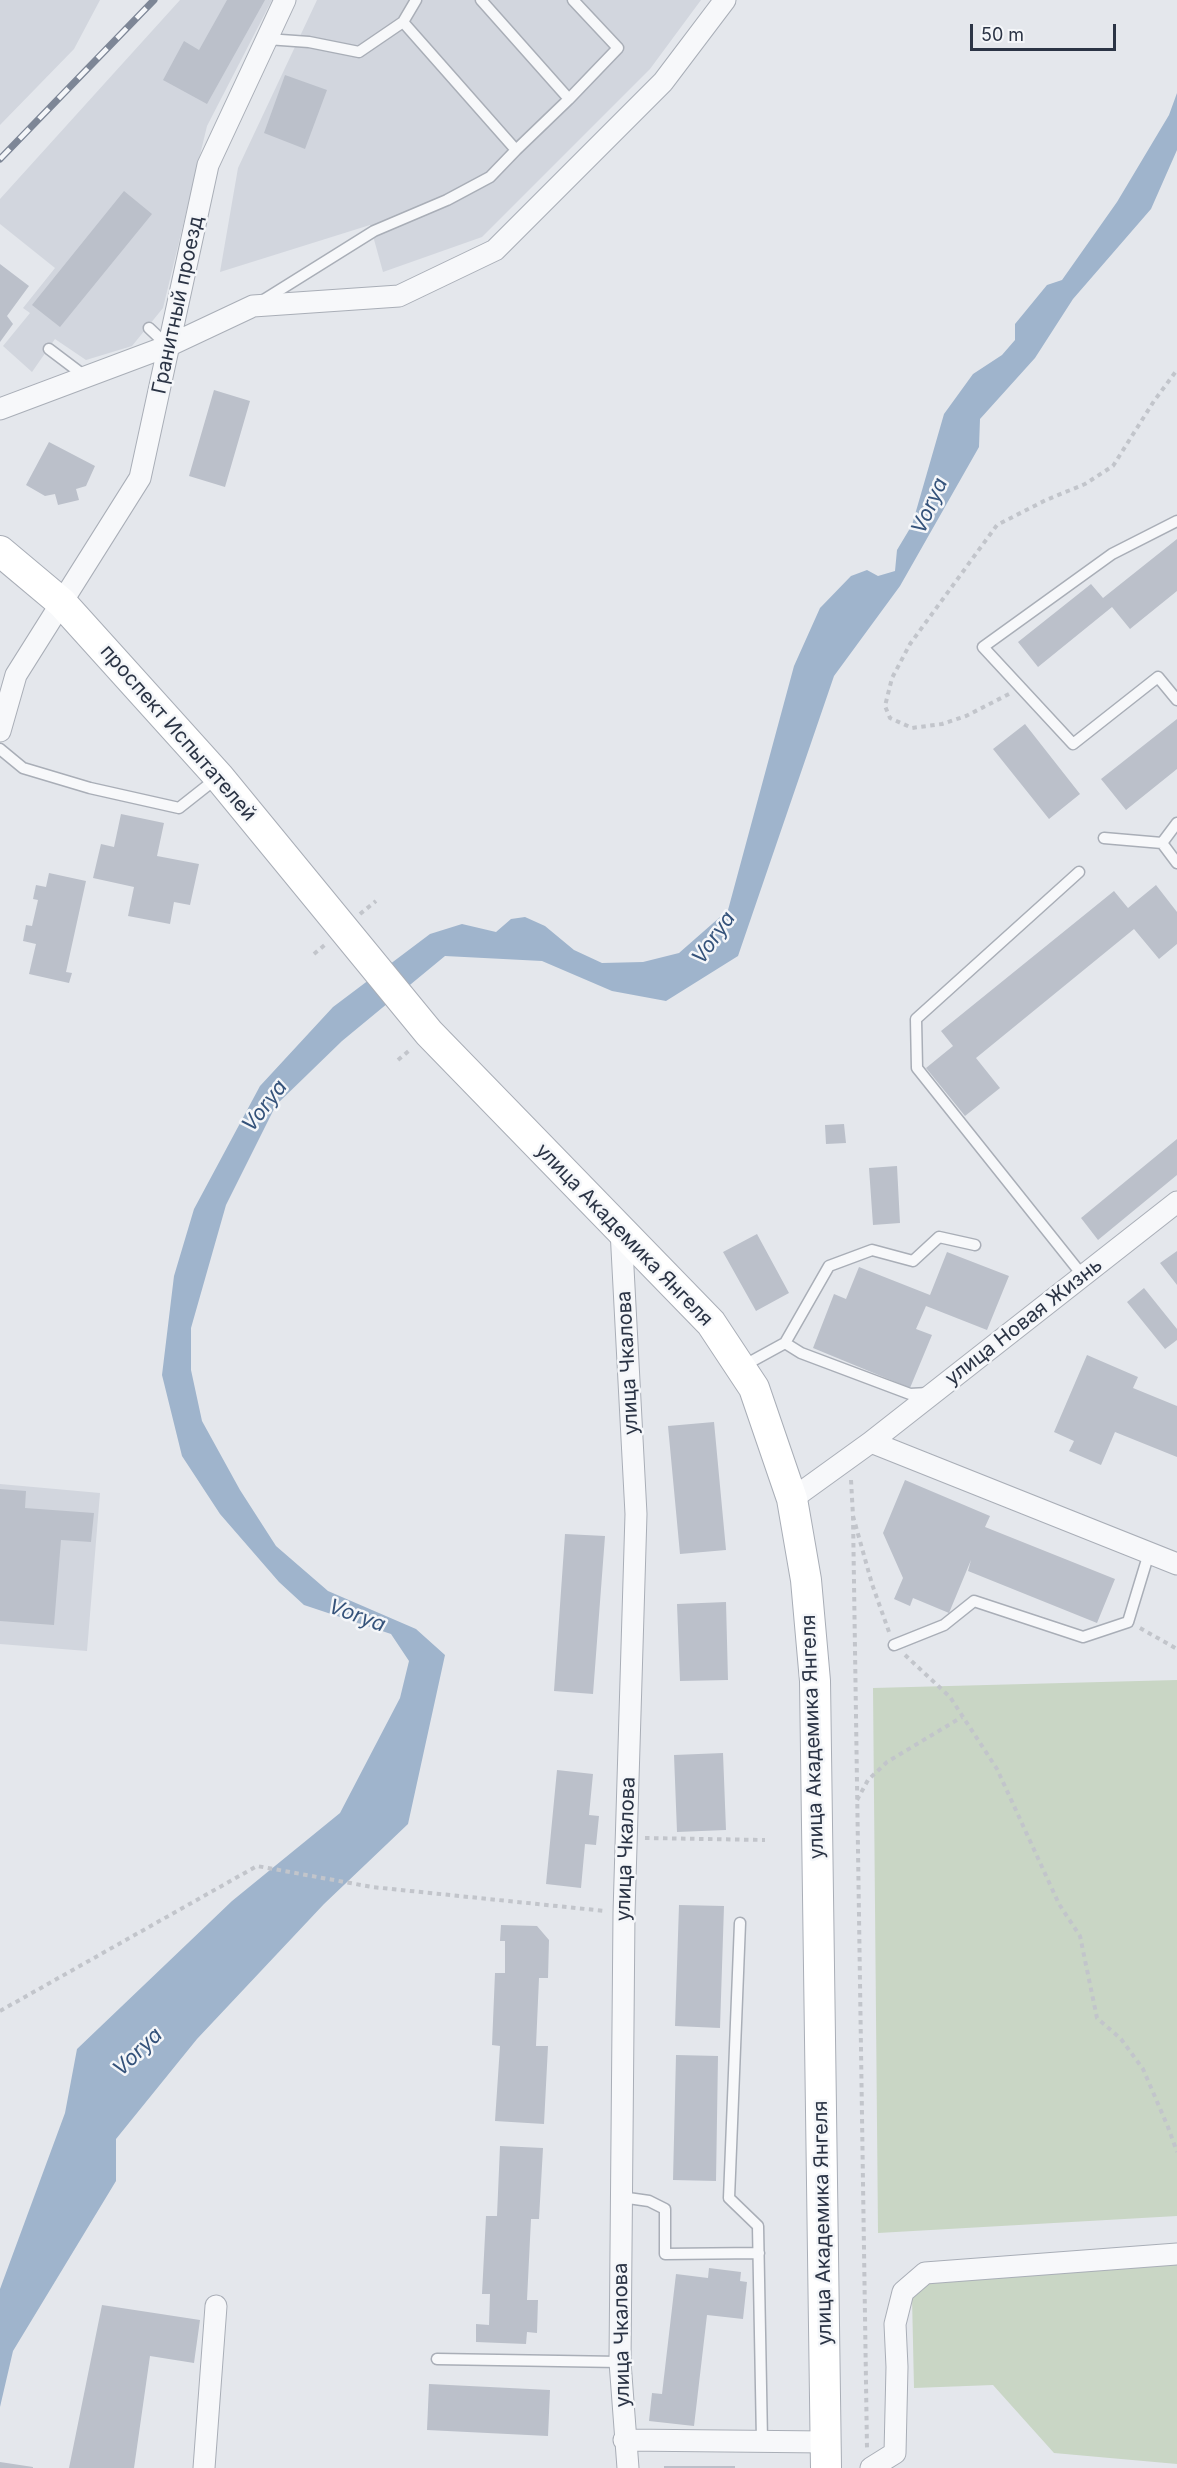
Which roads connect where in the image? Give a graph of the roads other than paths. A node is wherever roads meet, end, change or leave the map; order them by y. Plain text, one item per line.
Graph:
1 (285, 0) edge
2 (416, 0) edge
3 (481, 0) edge
4 (573, 0) edge
5 (725, 0) edge
6 (404, 22) junction
7 (267, 39) junction
8 (569, 99) junction
9 (516, 150) junction
10 (253, 306) junction
11 (149, 328) dead end
12 (168, 346) junction
13 (49, 349) dead end
14 (86, 377) junction
15 (0, 409) edge
16 (1177, 521) edge
17 (0, 551) edge
18 (62, 603) junction
19 (1175, 693) edge
20 (0, 731) edge
21 (0, 749) edge
22 (219, 777) junction
23 (1177, 823) edge
24 (1104, 838) dead end
25 (1162, 843) junction
26 (1177, 864) edge
27 (1079, 872) dead end
28 (429, 1033) joint
29 (1177, 1202) edge
30 (621, 1230) junction
31 (975, 1245) dead end
32 (1083, 1276) junction
33 (785, 1343) junction
34 (740, 1368) junction
35 (935, 1392) junction
36 (871, 1442) junction
37 (792, 1499) junction
38 (1149, 1553) junction
39 (1177, 1564) edge
40 (894, 1645) road end
41 (740, 1923) dead end
42 (621, 2197) junction
43 (759, 2253) junction
44 (1177, 2254) edge
45 (216, 2306) dead end
46 (437, 2359) dead end
47 (620, 2362) junction
48 (624, 2440) junction
49 (762, 2441) junction
50 (826, 2455) edge
51 (869, 2462) edge
52 (204, 2468) edge
53 (628, 2468) edge

1 - 7 street, Гранитный проезд
2 - 6 lane
3 - 8 lane
4 - 8 lane
5 - 10 street
6 - 7 lane
6 - 9 lane
7 - 12 street, Гранитный проезд
8 - 9 lane
9 - 10 lane
10 - 12 street
11 - 12 lane
12 - 14 street
12 - 18 street, Гранитный проезд
13 - 14 lane
14 - 15 street
16 - 19 lane
17 - 18 main road, проспект Испытателей
18 - 20 street, Гранитный проезд
18 - 22 main road, проспект Испытателей
21 - 22 lane
22 - 28 main road, проспект Испытателей
23 - 25 lane
24 - 25 lane
25 - 26 lane
27 - 32 lane
28 - 30 main road, улица Академика Янгеля
29 - 32 street, улица Новая Жизнь
30 - 34 main road, улица Академика Янгеля
30 - 42 street, улица Чкалова
31 - 33 lane
32 - 35 street, улица Новая Жизнь
33 - 34 lane
33 - 35 lane
34 - 37 main road, улица Академика Янгеля
35 - 36 street, улица Новая Жизнь
36 - 37 street, улица Новая Жизнь
36 - 38 street
37 - 50 main road, улица Академика Янгеля
38 - 39 street
38 - 40 lane
41 - 43 lane
42 - 43 lane
42 - 47 street, улица Чкалова
43 - 49 lane
44 - 51 street
45 - 52 street
46 - 47 lane
47 - 48 street, улица Чкалова
48 - 49 street
48 - 53 street, улица Чкалова
49 - 50 street

